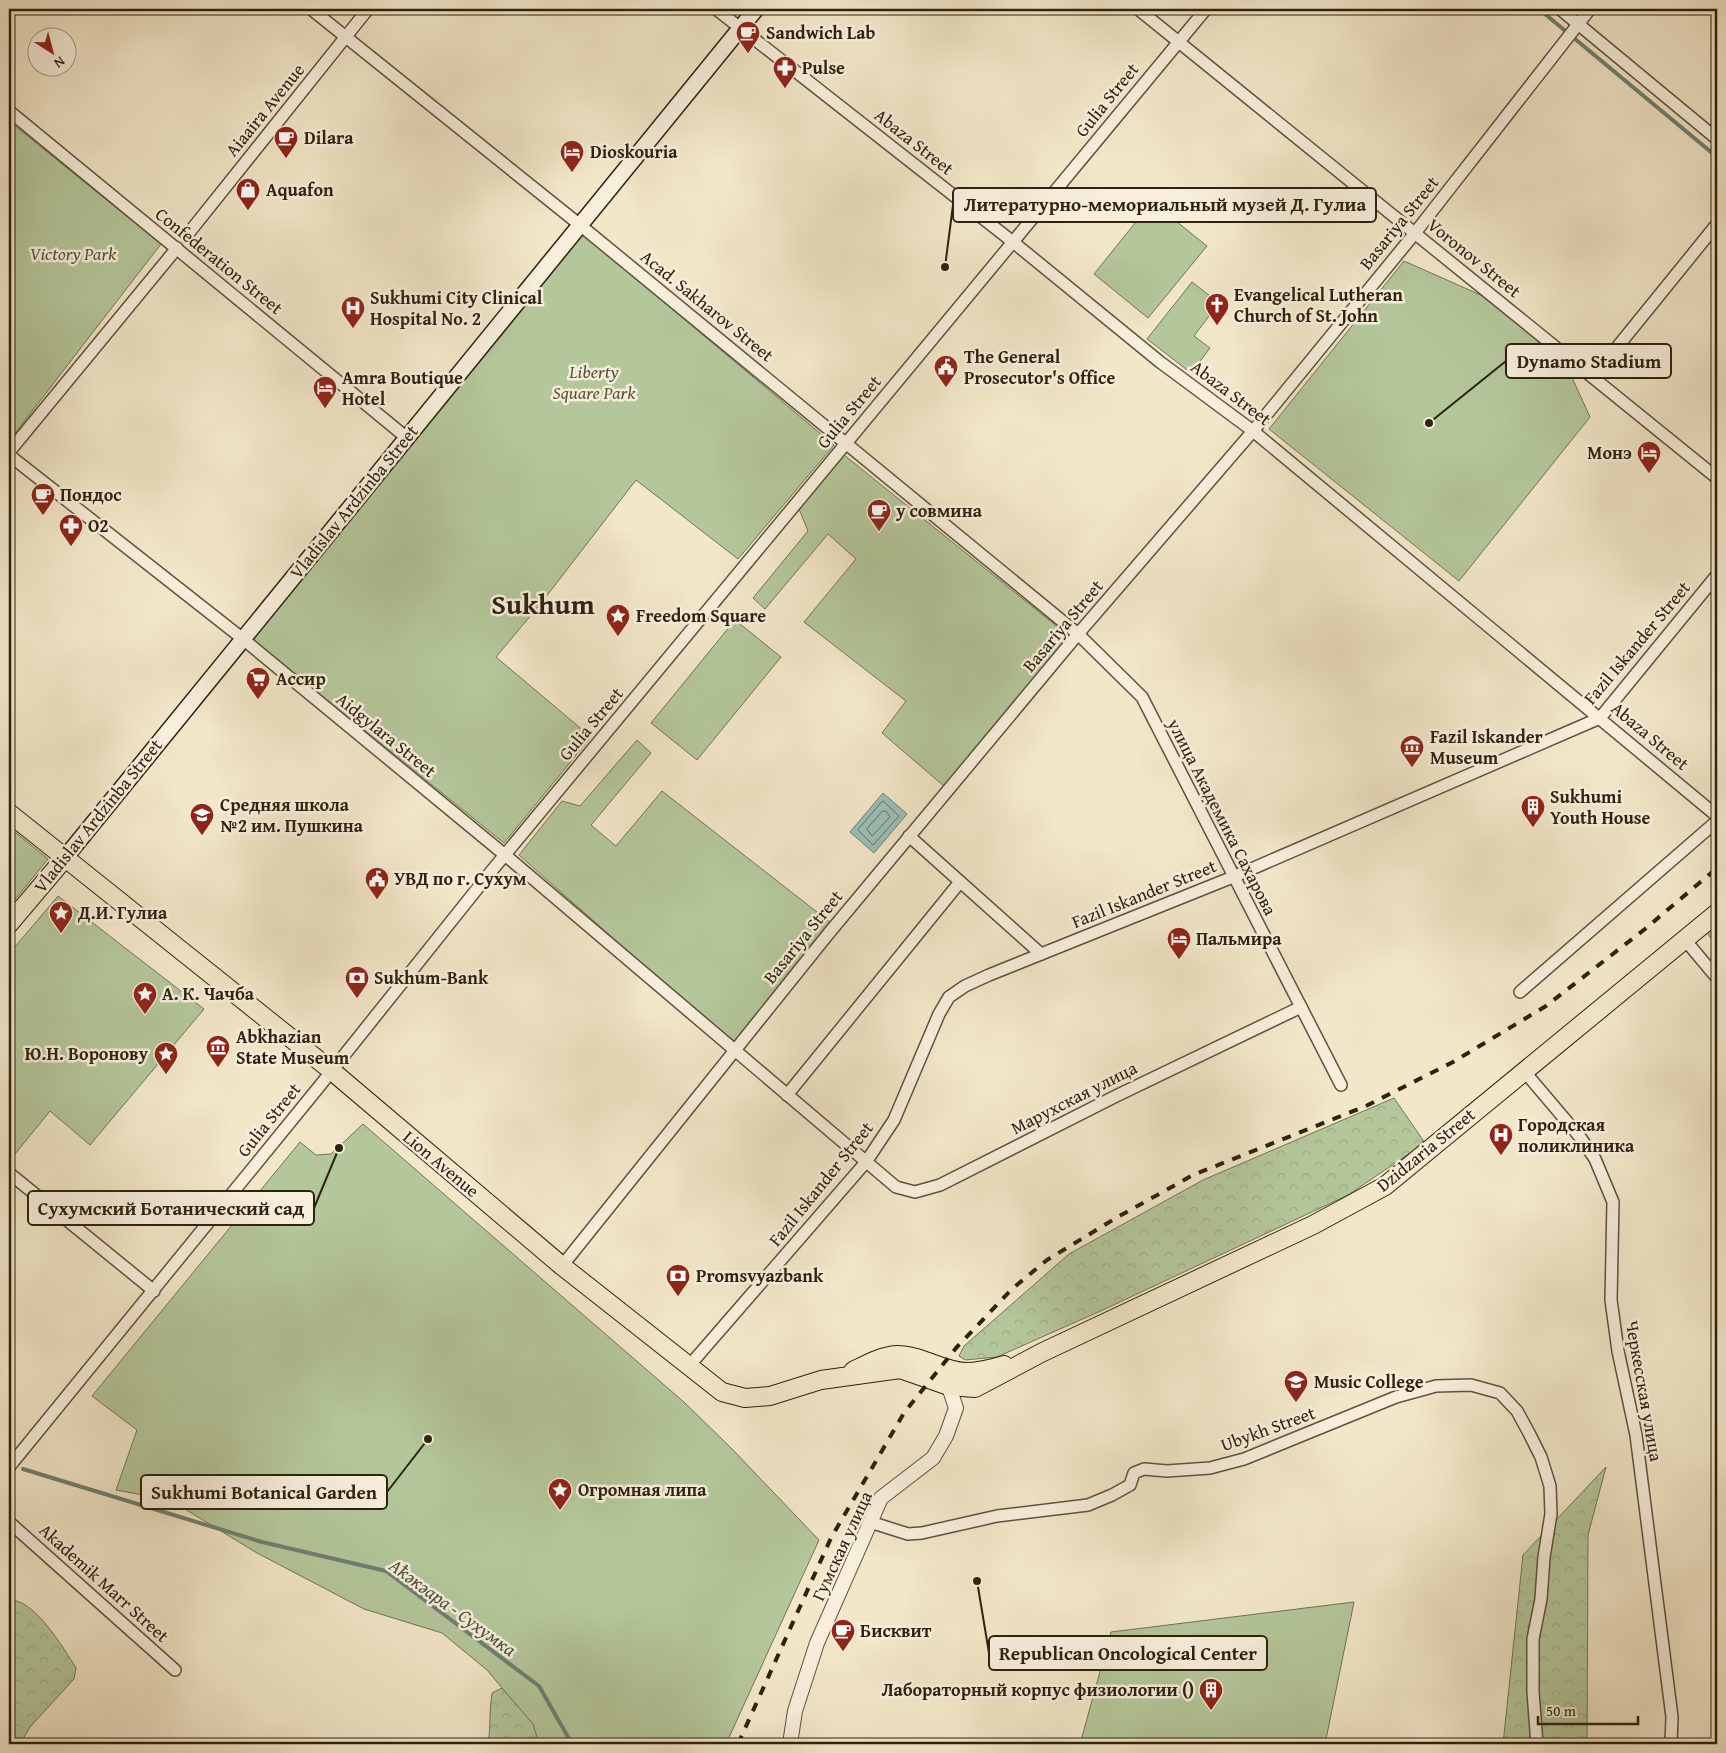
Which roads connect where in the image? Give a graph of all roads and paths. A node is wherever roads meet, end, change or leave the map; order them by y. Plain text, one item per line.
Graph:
1 (311, 9) edge
2 (368, 9) edge
3 (716, 9) edge
4 (756, 9) edge
5 (1138, 9) edge
6 (1206, 9) edge
7 (1560, 9) edge
8 (1590, 9) edge
9 (1579, 23) junction
10 (740, 28) junction
11 (346, 37) junction
12 (1178, 42) junction
13 (9, 111) edge
14 (1717, 139) edge
15 (1717, 224) edge
16 (580, 225) junction
17 (1415, 233) junction
18 (188, 234) dead end
19 (1013, 242) junction
20 (177, 248) junction
21 (1593, 378) junction
22 (1253, 431) junction
23 (406, 438) junction
24 (846, 443) junction
25 (9, 453) edge
26 (1717, 478) edge
27 (1717, 575) edge
28 (1078, 634) junction
29 (243, 639) junction
30 (1600, 718) junction
31 (9, 813) edge
32 (1717, 816) edge
33 (1717, 820) edge
34 (909, 836) junction
35 (505, 855) junction
36 (64, 859) junction
37 (1233, 877) junction
38 (960, 882) junction
39 (1717, 913) edge
40 (9, 924) edge
41 (1686, 941) junction
42 (1041, 954) junction
43 (1717, 978) edge
44 (1520, 992) dead end
45 (1301, 1007) junction
46 (734, 1049) junction
47 (332, 1071) junction
48 (1524, 1071) junction
49 (1341, 1084) dead end
50 (788, 1095) junction
51 (866, 1162) junction
52 (9, 1173) edge
53 (562, 1266) junction
54 (154, 1290) junction
55 (1043, 1352) junction
56 (933, 1362) junction
57 (689, 1366) junction
58 (842, 1377) junction
59 (949, 1386) junction
60 (975, 1388) junction
61 (956, 1408) junction
62 (9, 1467) edge
63 (9, 1522) edge
64 (870, 1522) junction
65 (175, 1670) dead end
66 (790, 1744) edge
67 (1537, 1744) edge
68 (1671, 1744) edge

1 - 11 street, Acad. Sakharov Street
2 - 11 street, Aiaaira Avenue
3 - 10 street, Abaza Street
4 - 10 main road, Vladislav Ardzinba Street
5 - 12 street, Voronov Street
6 - 12 street, Gulia Street
7 - 9 street
8 - 9 street, Basariya Street
9 - 14 street
9 - 17 street, Basariya Street
10 - 16 main road, Vladislav Ardzinba Street
10 - 19 street, Abaza Street
11 - 16 street, Acad. Sakharov Street
11 - 18 street, Aiaaira Avenue
12 - 17 street, Voronov Street
12 - 19 street, Gulia Street
13 - 20 street, Confederation Street
15 - 21 street
16 - 23 main road, Vladislav Ardzinba Street
16 - 24 street, Acad. Sakharov Street
17 - 21 street, Voronov Street
17 - 22 street, Basariya Street
19 - 22 street, Abaza Street
19 - 24 street, Gulia Street
20 - 23 street, Confederation Street
20 - 25 street
21 - 26 street, Voronov Street
22 - 28 street, Basariya Street
22 - 30 street, Abaza Street
23 - 29 main road, Vladislav Ardzinba Street
24 - 28 street, Acad. Sakharov Street
24 - 35 street, Gulia Street
25 - 29 street, Aidgylara Street
27 - 30 street, Fazil Iskander Street
28 - 34 street, Basariya Street
28 - 37 street, улица Академика Сахарова
29 - 35 street, Aidgylara Street
29 - 36 main road, Vladislav Ardzinba Street
30 - 32 street, Abaza Street
30 - 37 street, Fazil Iskander Street
31 - 36 highway, Lion Avenue
33 - 44 street
34 - 38 street
34 - 46 street, Basariya Street
35 - 46 street, Aidgylara Street
35 - 47 street, Gulia Street
36 - 40 highway, Vladislav Ardzinba Street
36 - 47 highway, Lion Avenue
37 - 42 street, Fazil Iskander Street
37 - 45 street, улица Академика Сахарова
38 - 42 street
38 - 50 street
39 - 41 highway, Dzidzaria Street
41 - 43 street
41 - 48 highway, Dzidzaria Street
42 - 51 street, Fazil Iskander Street
45 - 49 street, улица Академика Сахарова
45 - 51 street, Марухская улица
46 - 50 street, Aidgylara Street
46 - 53 street, Basariya Street
47 - 53 highway, Lion Avenue
47 - 54 street, Gulia Street
48 - 55 highway, Dzidzaria Street
48 - 68 street, Черкесская улица
50 - 51 street, Марухская улица
51 - 57 street, Fazil Iskander Street
52 - 54 street
53 - 57 highway, Lion Avenue
54 - 62 street, Gulia Street
55 - 56 highway, Lion Avenue
55 - 60 highway
56 - 58 highway, Lion Avenue
56 - 59 street
57 - 58 highway, Lion Avenue
58 - 59 highway, Lion Avenue
59 - 60 highway, Lion Avenue
59 - 61 street
60 - 61 street
61 - 64 street, Гумская улица
63 - 65 street, Akademik Marr Street
64 - 66 street, Гумская улица
64 - 67 street, Ubykh Street

